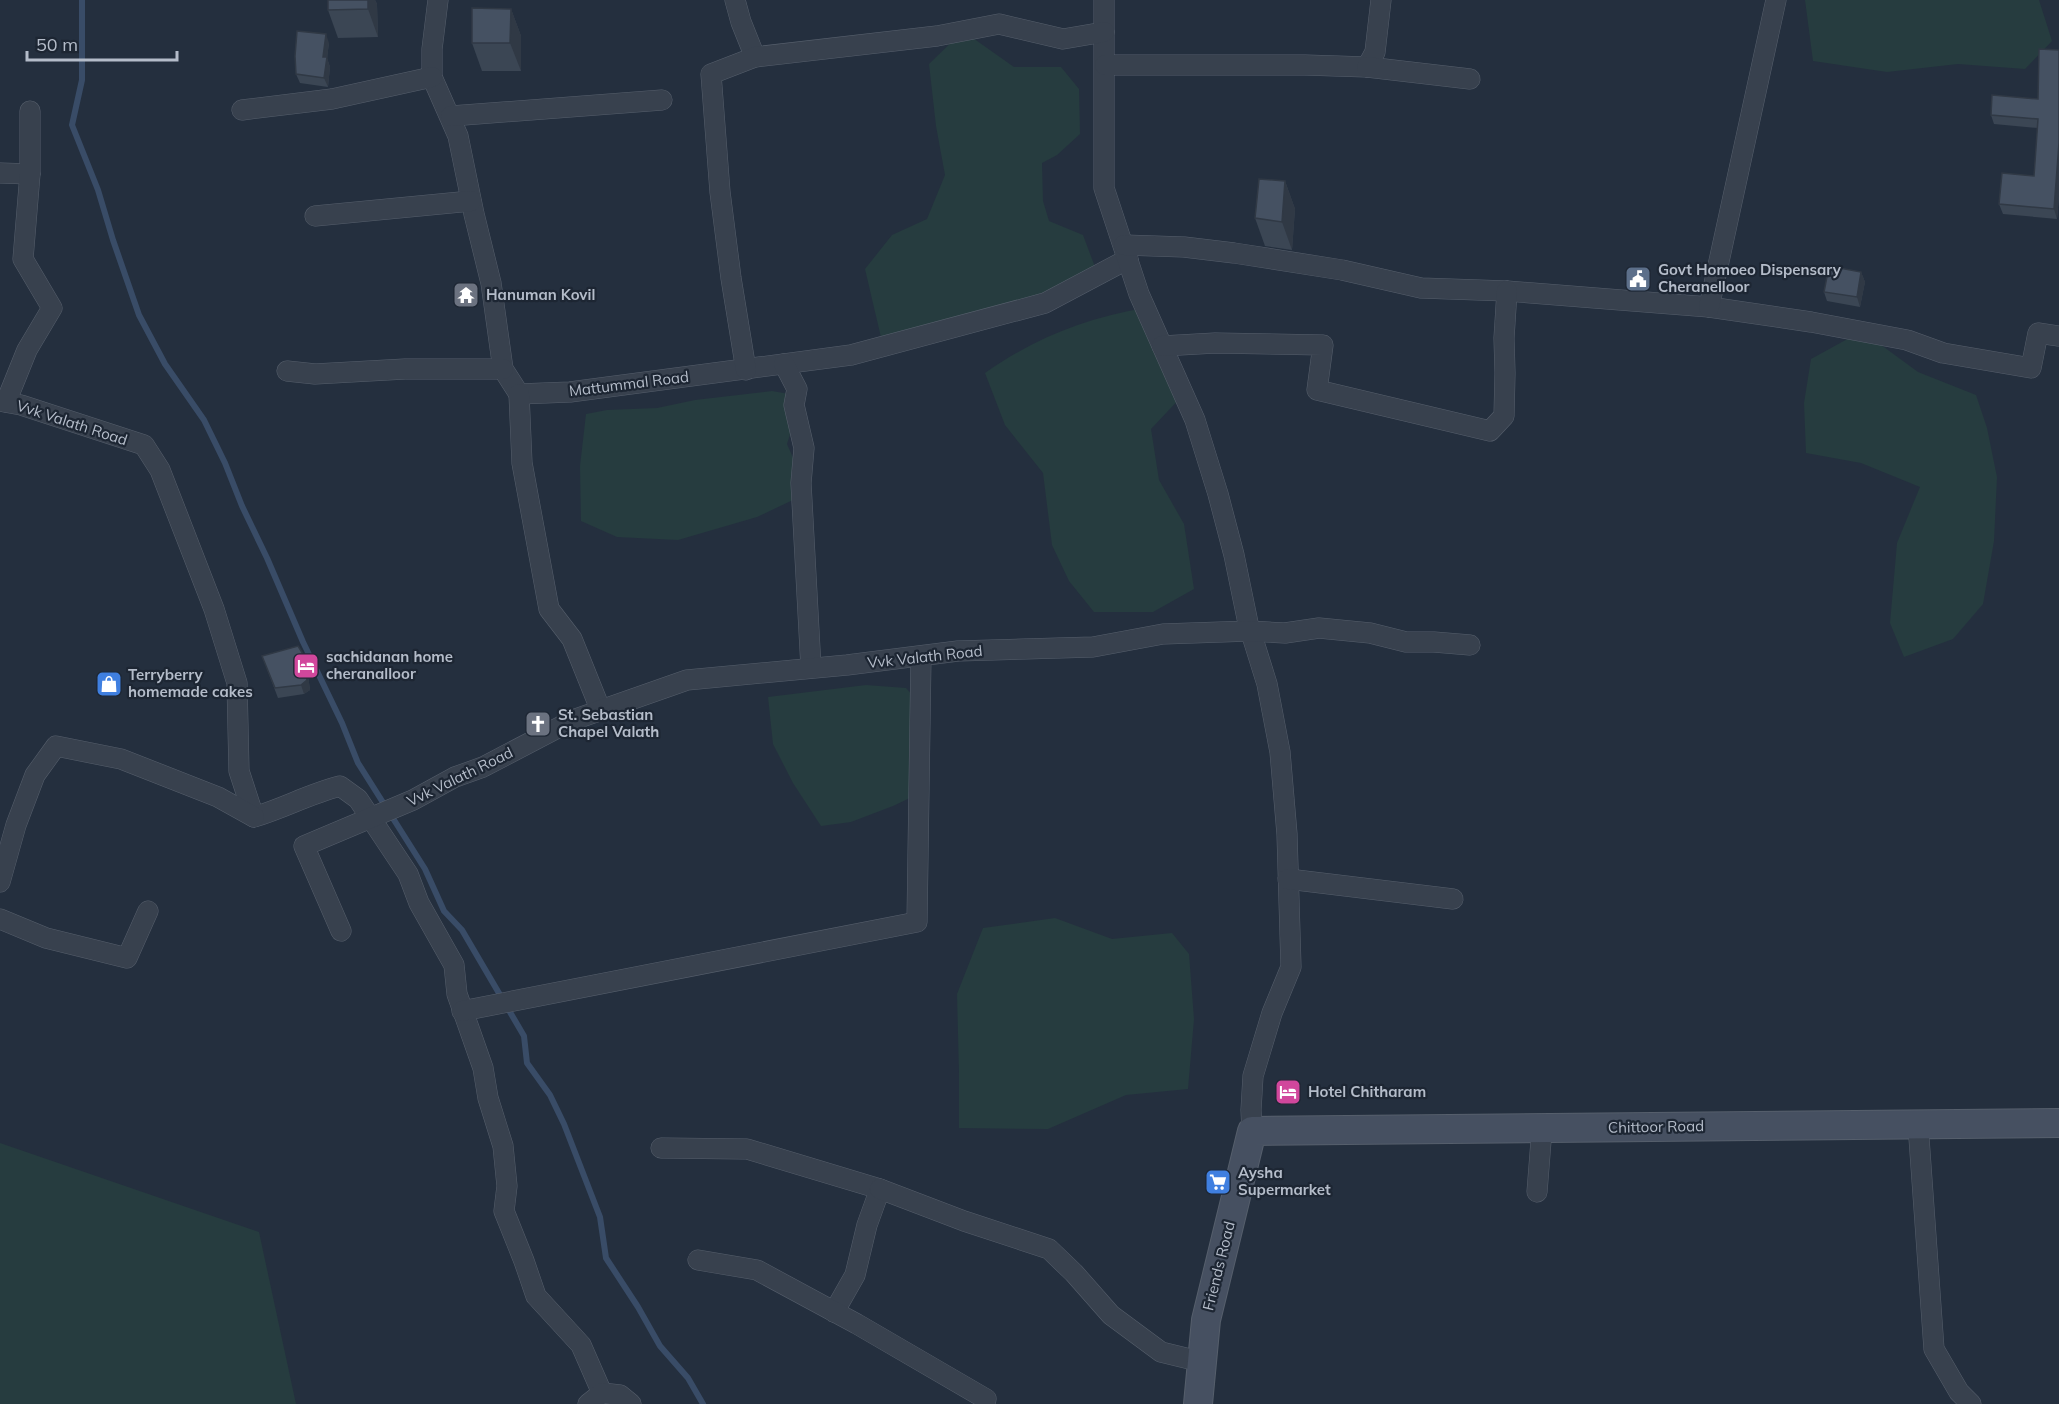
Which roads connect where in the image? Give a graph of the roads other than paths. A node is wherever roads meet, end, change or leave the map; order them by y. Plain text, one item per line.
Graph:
1 (438, 0) edge
2 (735, 0) edge
3 (1104, 0) edge
4 (1381, 0) edge
5 (1776, 0) edge
6 (1104, 32) junction
7 (755, 57) junction
8 (1105, 65) junction
9 (1367, 67) junction
10 (432, 77) junction
11 (1470, 79) dead end
12 (662, 100) dead end
13 (242, 110) dead end
14 (30, 111) dead end
15 (451, 116) junction
16 (0, 173) edge
17 (30, 174) junction
18 (471, 201) junction
19 (315, 216) dead end
20 (1126, 252) junction
21 (1507, 291) junction
22 (1709, 307) junction
23 (2059, 336) edge
24 (1162, 346) junction
25 (784, 364) junction
26 (503, 369) junction
27 (746, 370) junction
28 (287, 371) dead end
29 (519, 394) junction
30 (3, 401) edge
31 (1250, 631) junction
32 (1470, 645) dead end
33 (921, 656) junction
34 (812, 668) junction
35 (601, 711) junction
36 (254, 817) junction
37 (371, 817) junction
38 (1288, 879) junction
39 (0, 882) edge
40 (1454, 899) dead end
41 (148, 911) dead end
42 (0, 919) edge
43 (341, 931) dead end
44 (462, 1011) junction
45 (2059, 1123) edge
46 (1918, 1124) junction
47 (1542, 1128) junction
48 (1252, 1131) junction
49 (661, 1148) dead end
50 (880, 1189) junction
51 (1537, 1192) dead end
52 (698, 1260) dead end
53 (834, 1312) junction
54 (1202, 1362) junction
55 (595, 1398) edge
56 (632, 1404) edge
57 (985, 1404) edge
58 (1198, 1404) edge
59 (1971, 1404) edge

1 - 10 street
2 - 7 street
3 - 6 street
4 - 9 street
5 - 22 street
6 - 7 street
6 - 8 street
7 - 27 street
8 - 9 street
8 - 20 street
9 - 11 street
10 - 13 street
10 - 15 street
12 - 15 street
14 - 17 street
15 - 18 street
16 - 17 street
17 - 30 street
18 - 19 street
18 - 26 street
20 - 21 street
20 - 24 street
20 - 25 street, Mattummal Road
21 - 22 street
21 - 24 street
22 - 23 street
24 - 31 street
25 - 27 street, Mattummal Road
25 - 34 street
26 - 28 street
26 - 29 street
27 - 29 street, Mattummal Road
29 - 35 street
30 - 36 street, Vvk Valath Road
31 - 32 street, Vvk Valath Road
31 - 33 street, Vvk Valath Road
31 - 38 street
33 - 34 street, Vvk Valath Road
33 - 44 street
34 - 35 street, Vvk Valath Road
35 - 37 street, Vvk Valath Road
36 - 37 street
36 - 39 street
37 - 43 street, Vvk Valath Road
37 - 44 street
38 - 40 street
38 - 48 street
41 - 42 street
44 - 55 street
45 - 46 main road, Chittoor Road
46 - 47 main road, Chittoor Road
46 - 59 street
47 - 48 main road, Chittoor Road
47 - 51 street
48 - 54 main road, Friends Road
49 - 50 street
50 - 53 street
50 - 54 street
52 - 53 street
53 - 57 street
54 - 58 main road, Friends Road
55 - 56 street

